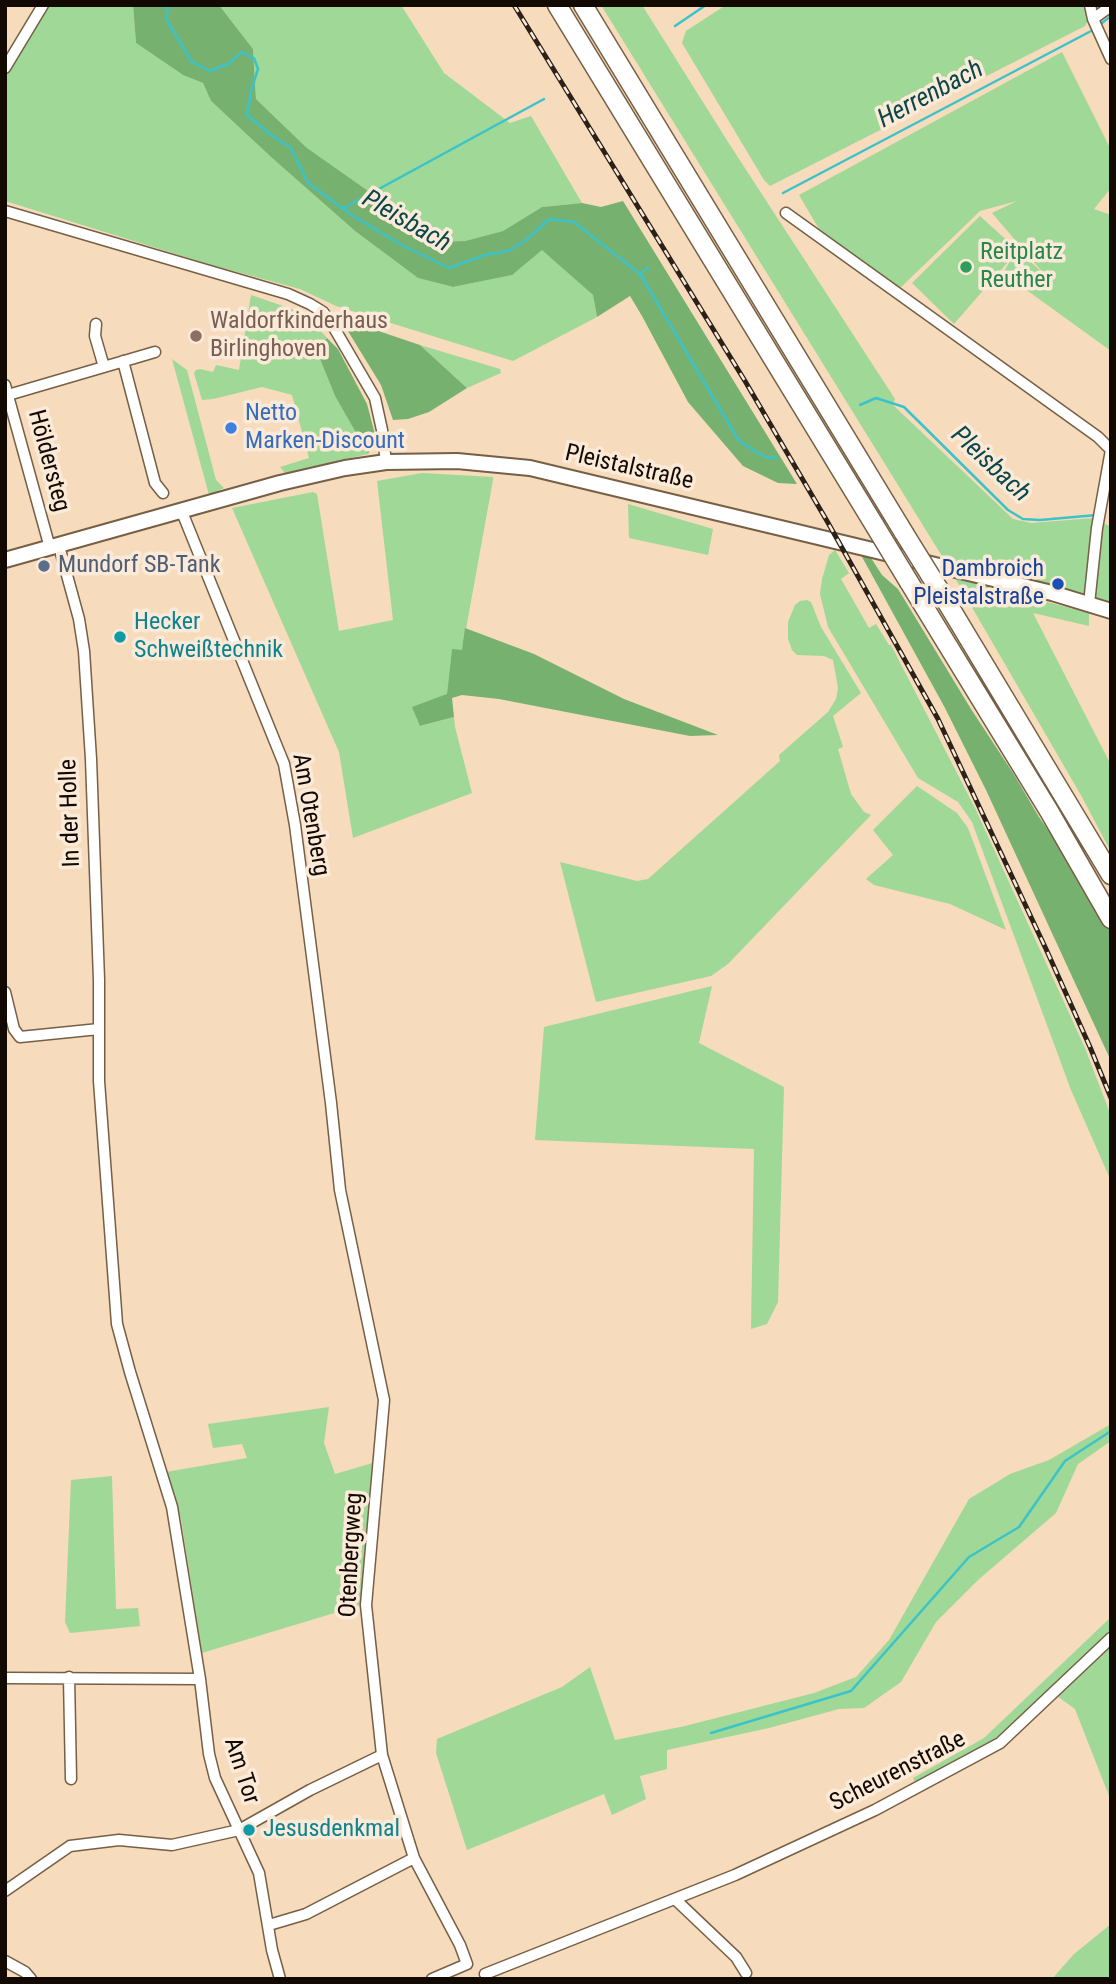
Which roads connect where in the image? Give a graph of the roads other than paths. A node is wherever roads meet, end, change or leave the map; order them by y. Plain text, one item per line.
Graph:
1 (43, 5) edge
2 (557, 5) edge
3 (583, 5) edge
4 (1090, 5) edge
5 (1111, 6) edge
6 (1093, 19) junction
7 (1111, 59) edge
8 (5, 68) edge
9 (5, 211) edge
10 (786, 213) dead end
11 (96, 324) dead end
12 (155, 352) dead end
13 (123, 361) junction
14 (104, 367) junction
15 (7, 390) edge
16 (10, 413) edge
17 (1111, 450) edge
18 (386, 462) junction
19 (163, 493) dead end
20 (182, 512) junction
21 (54, 547) junction
22 (5, 560) edge
23 (1089, 604) junction
24 (1111, 611) edge
25 (1111, 875) edge
26 (1111, 919) edge
27 (5, 992) edge
28 (99, 1029) junction
29 (384, 1400) joint
30 (183, 1570) joint
31 (1111, 1638) edge
32 (69, 1677) junction
33 (5, 1678) edge
34 (200, 1679) junction
35 (382, 1755) junction
36 (71, 1779) dead end
37 (239, 1830) junction
38 (414, 1857) junction
39 (5, 1891) edge
40 (676, 1899) junction
41 (269, 1925) junction
42 (5, 1961) edge
43 (467, 1964) junction
44 (746, 1973) dead end
45 (486, 1976) edge
46 (31, 1979) edge
47 (280, 1979) edge
48 (432, 1979) edge

1 - 8 street
2 - 26 highway, bridge
3 - 25 highway, bridge
4 - 6 street
5 - 6 street
6 - 7 street
9 - 18 street
10 - 17 street
11 - 14 street
12 - 13 street
13 - 14 street
13 - 19 street
14 - 15 street
15 - 16 street, Höldersteg
16 - 21 street, Höldersteg
17 - 23 street
18 - 20 main road, Pleistalstraße
18 - 23 main road, Pleistalstraße
20 - 21 main road, Pleistalstraße
20 - 29 street, Am Otenberg
21 - 22 main road, Pleistalstraße
21 - 28 street, In der Holle
23 - 24 main road, Pleistalstraße
27 - 28 street
28 - 30 street, In der Holle
29 - 35 street, Otenbergweg
30 - 34 street, Am Tor
31 - 40 street, Scheurenstraße
32 - 33 street
32 - 34 street
32 - 36 street
34 - 37 street, Am Tor
35 - 37 street
35 - 38 street, Otenbergweg
37 - 39 street
37 - 41 street, Am Tor
38 - 41 street
38 - 43 street, Otenbergweg
40 - 44 street
40 - 45 street, Scheurenstraße
41 - 47 street, Am Tor
42 - 46 street
43 - 45 street
43 - 48 street

